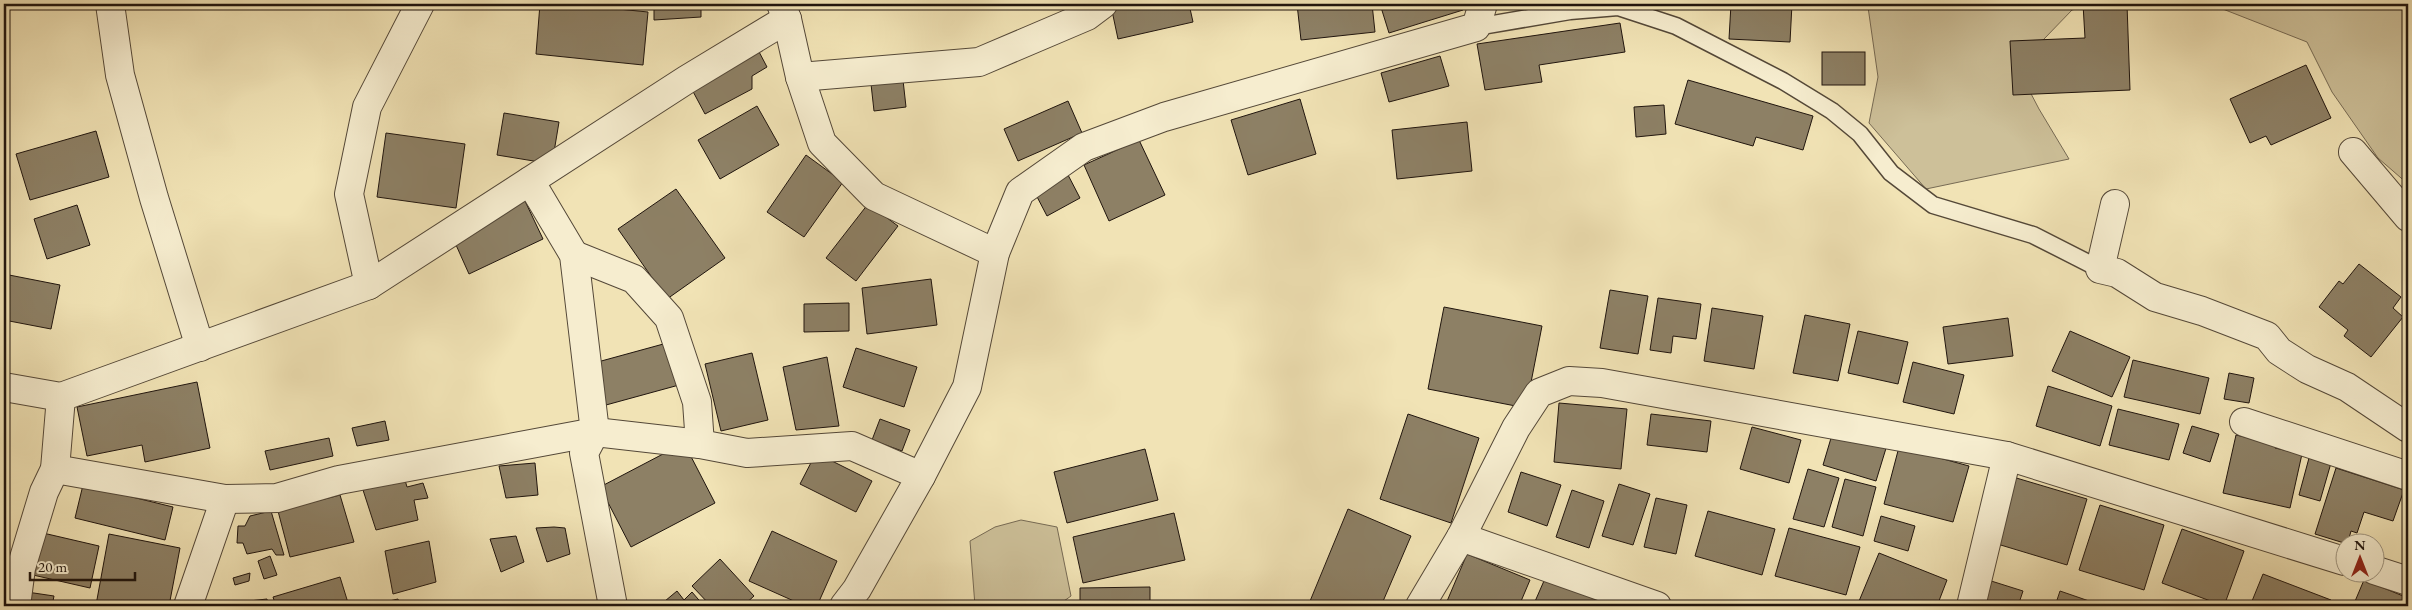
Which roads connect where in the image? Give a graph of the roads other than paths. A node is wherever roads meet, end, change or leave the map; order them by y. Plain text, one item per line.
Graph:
1 (110, 4) edge
2 (420, 4) edge
3 (1104, 4) edge
4 (784, 11) edge
5 (1480, 15) edge
6 (800, 77) junction
7 (2353, 152) dead end
8 (530, 181) junction
9 (2115, 204) dead end
10 (2408, 217) edge
11 (995, 253) junction
12 (574, 255) junction
13 (2100, 270) junction
14 (369, 285) junction
15 (200, 347) junction
16 (4, 387) edge
17 (62, 397) junction
18 (2244, 422) dead end
19 (2408, 428) edge
20 (595, 432) junction
21 (700, 444) junction
22 (2007, 456) junction
23 (55, 469) junction
24 (921, 476) junction
25 (2408, 476) edge
26 (225, 499) junction
27 (1461, 537) junction
28 (2334, 558) edge
29 (2384, 573) edge
30 (2408, 581) edge
31 (16, 606) edge
32 (188, 606) edge
33 (613, 606) edge
34 (844, 606) edge
35 (1420, 606) edge
36 (1657, 606) edge
37 (1971, 606) edge

1 - 15 street
2 - 14 street
3 - 6 street
4 - 6 street
4 - 8 street
5 - 11 street
5 - 13 lane
6 - 11 street
7 - 10 street
8 - 12 street
8 - 14 street
9 - 13 street
11 - 24 street
12 - 20 street
12 - 21 street
13 - 19 street
14 - 15 street
15 - 17 street
16 - 17 street
17 - 23 street
18 - 25 street
20 - 21 street
20 - 26 street
20 - 33 street
21 - 24 street
22 - 27 street
22 - 28 street
22 - 37 street
23 - 26 street
23 - 31 street
24 - 34 street
26 - 32 street
27 - 35 street
27 - 36 street
29 - 30 street

